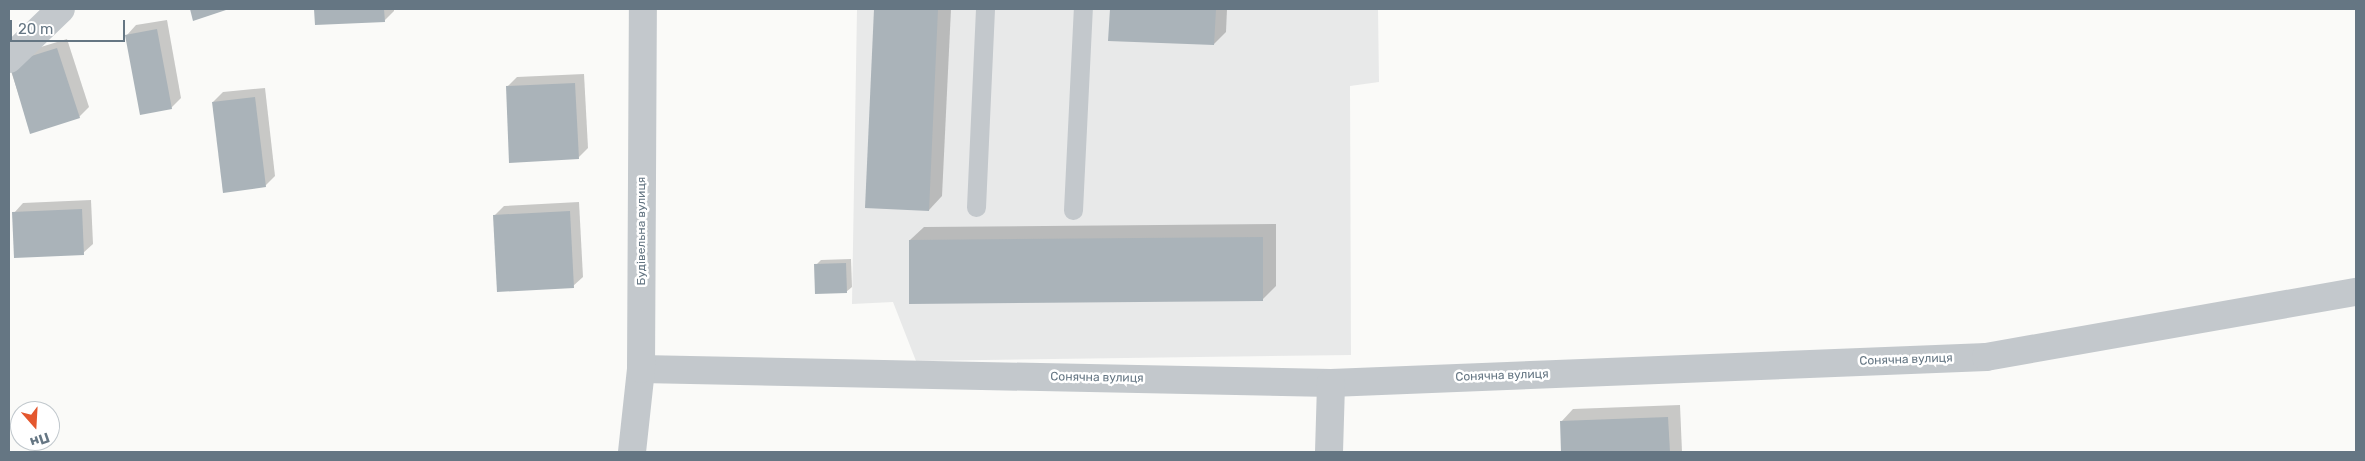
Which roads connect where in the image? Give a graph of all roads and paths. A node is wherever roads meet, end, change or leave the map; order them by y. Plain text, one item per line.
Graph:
1 (61, 9) edge
2 (643, 9) edge
3 (985, 9) edge
4 (1083, 9) edge
5 (9, 59) edge
6 (976, 207) dead end
7 (1073, 210) dead end
8 (2356, 292) edge
9 (642, 369) junction
10 (1330, 383) junction
11 (632, 452) edge
12 (1329, 452) edge

1 - 5 street
2 - 9 street, Будівельна вулиця
3 - 6 lane
4 - 7 lane
8 - 10 street, Сонячна вулиця
9 - 10 street, Сонячна вулиця
9 - 11 street, Будівельна вулиця
10 - 12 street

